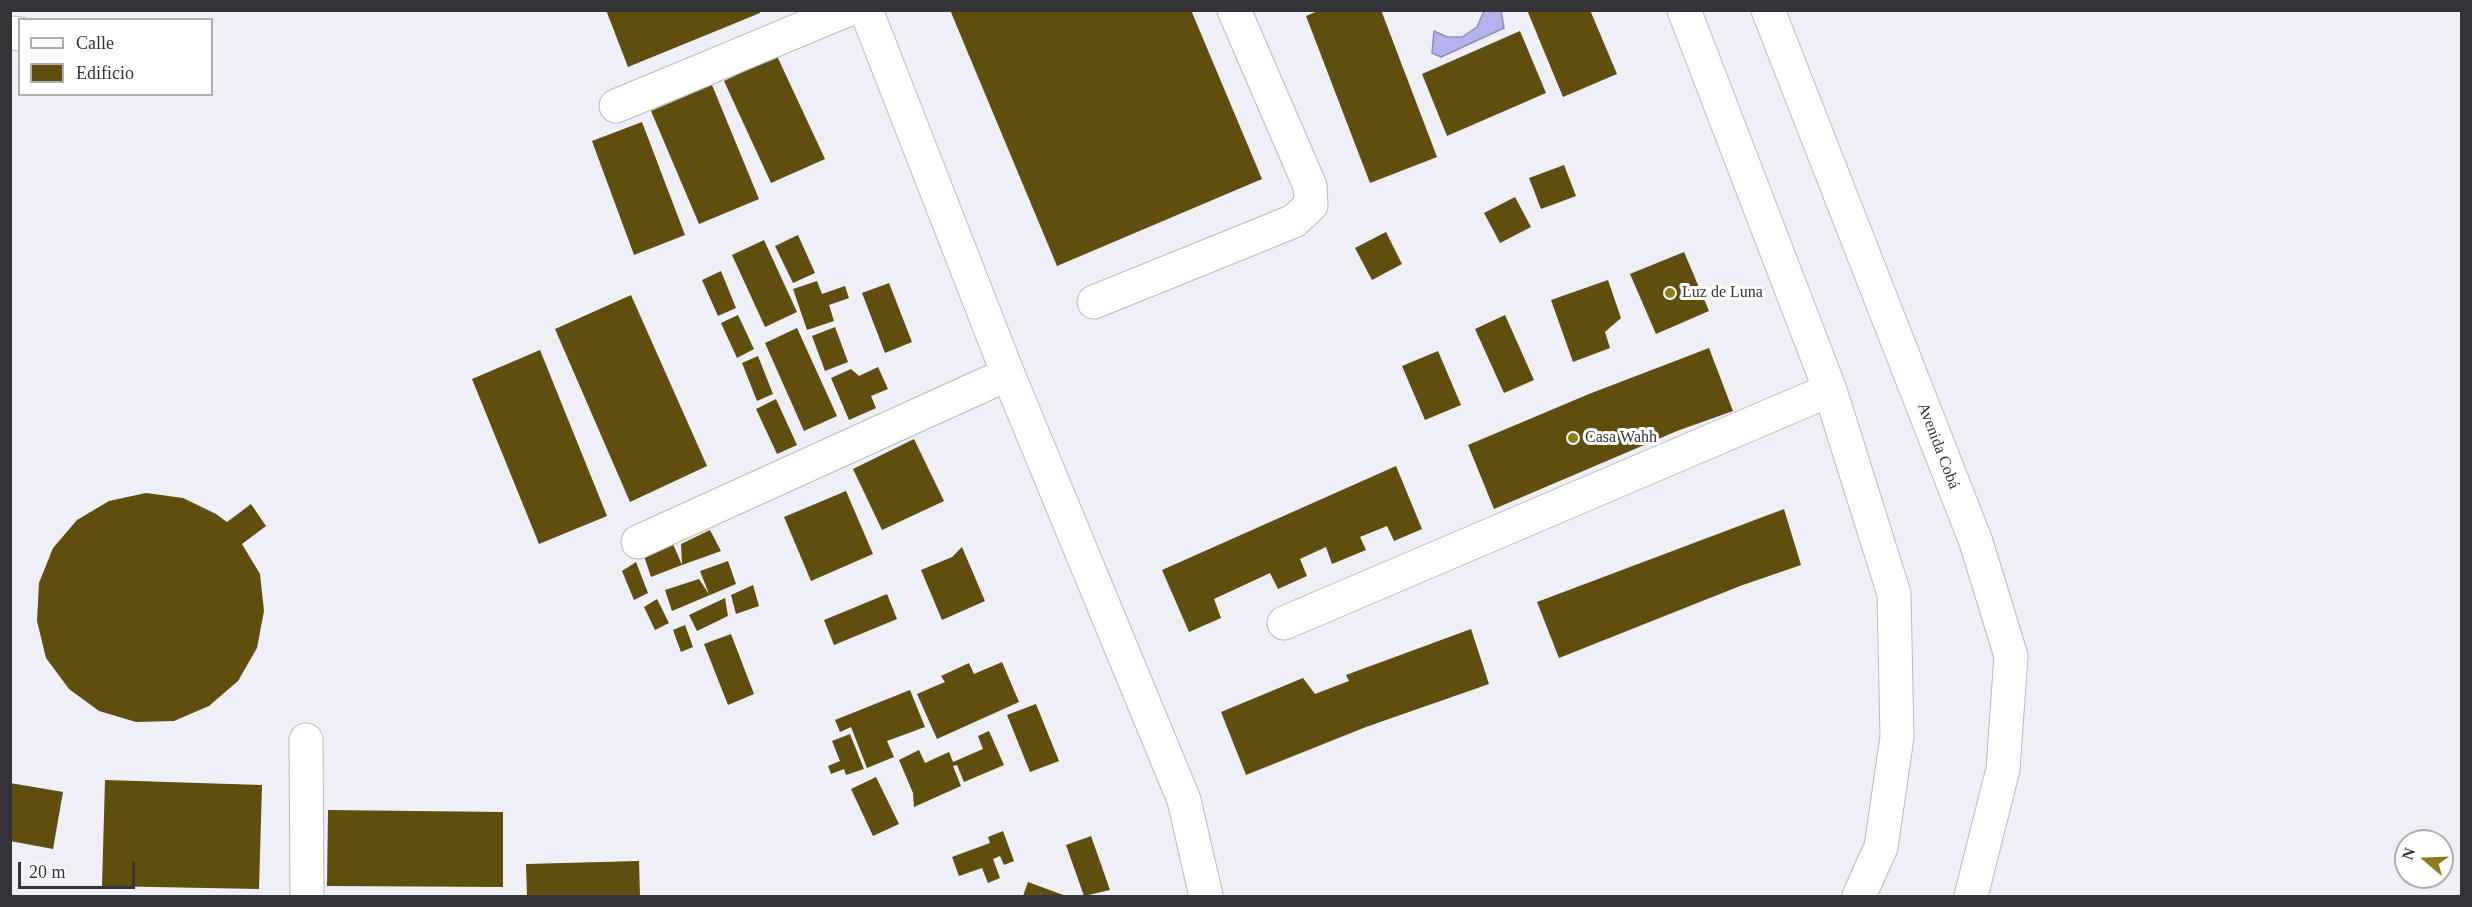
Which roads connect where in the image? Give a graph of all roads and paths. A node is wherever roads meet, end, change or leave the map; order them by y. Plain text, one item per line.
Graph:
1 (847, 10) edge
2 (866, 10) edge
3 (1234, 10) edge
4 (1684, 10) edge
5 (1768, 10) edge
6 (616, 106) dead end
7 (1094, 302) dead end
8 (1008, 374) junction
9 (1830, 390) junction
10 (639, 542) dead end
11 (1284, 623) dead end
12 (306, 740) dead end
13 (307, 897) edge
14 (1206, 897) edge
15 (1859, 897) edge
16 (1971, 897) edge

1 - 6 street
2 - 8 street
3 - 7 street
4 - 9 street
5 - 16 street, Avenida Cobá
8 - 10 street
8 - 14 street
9 - 11 street
9 - 15 street
12 - 13 street

